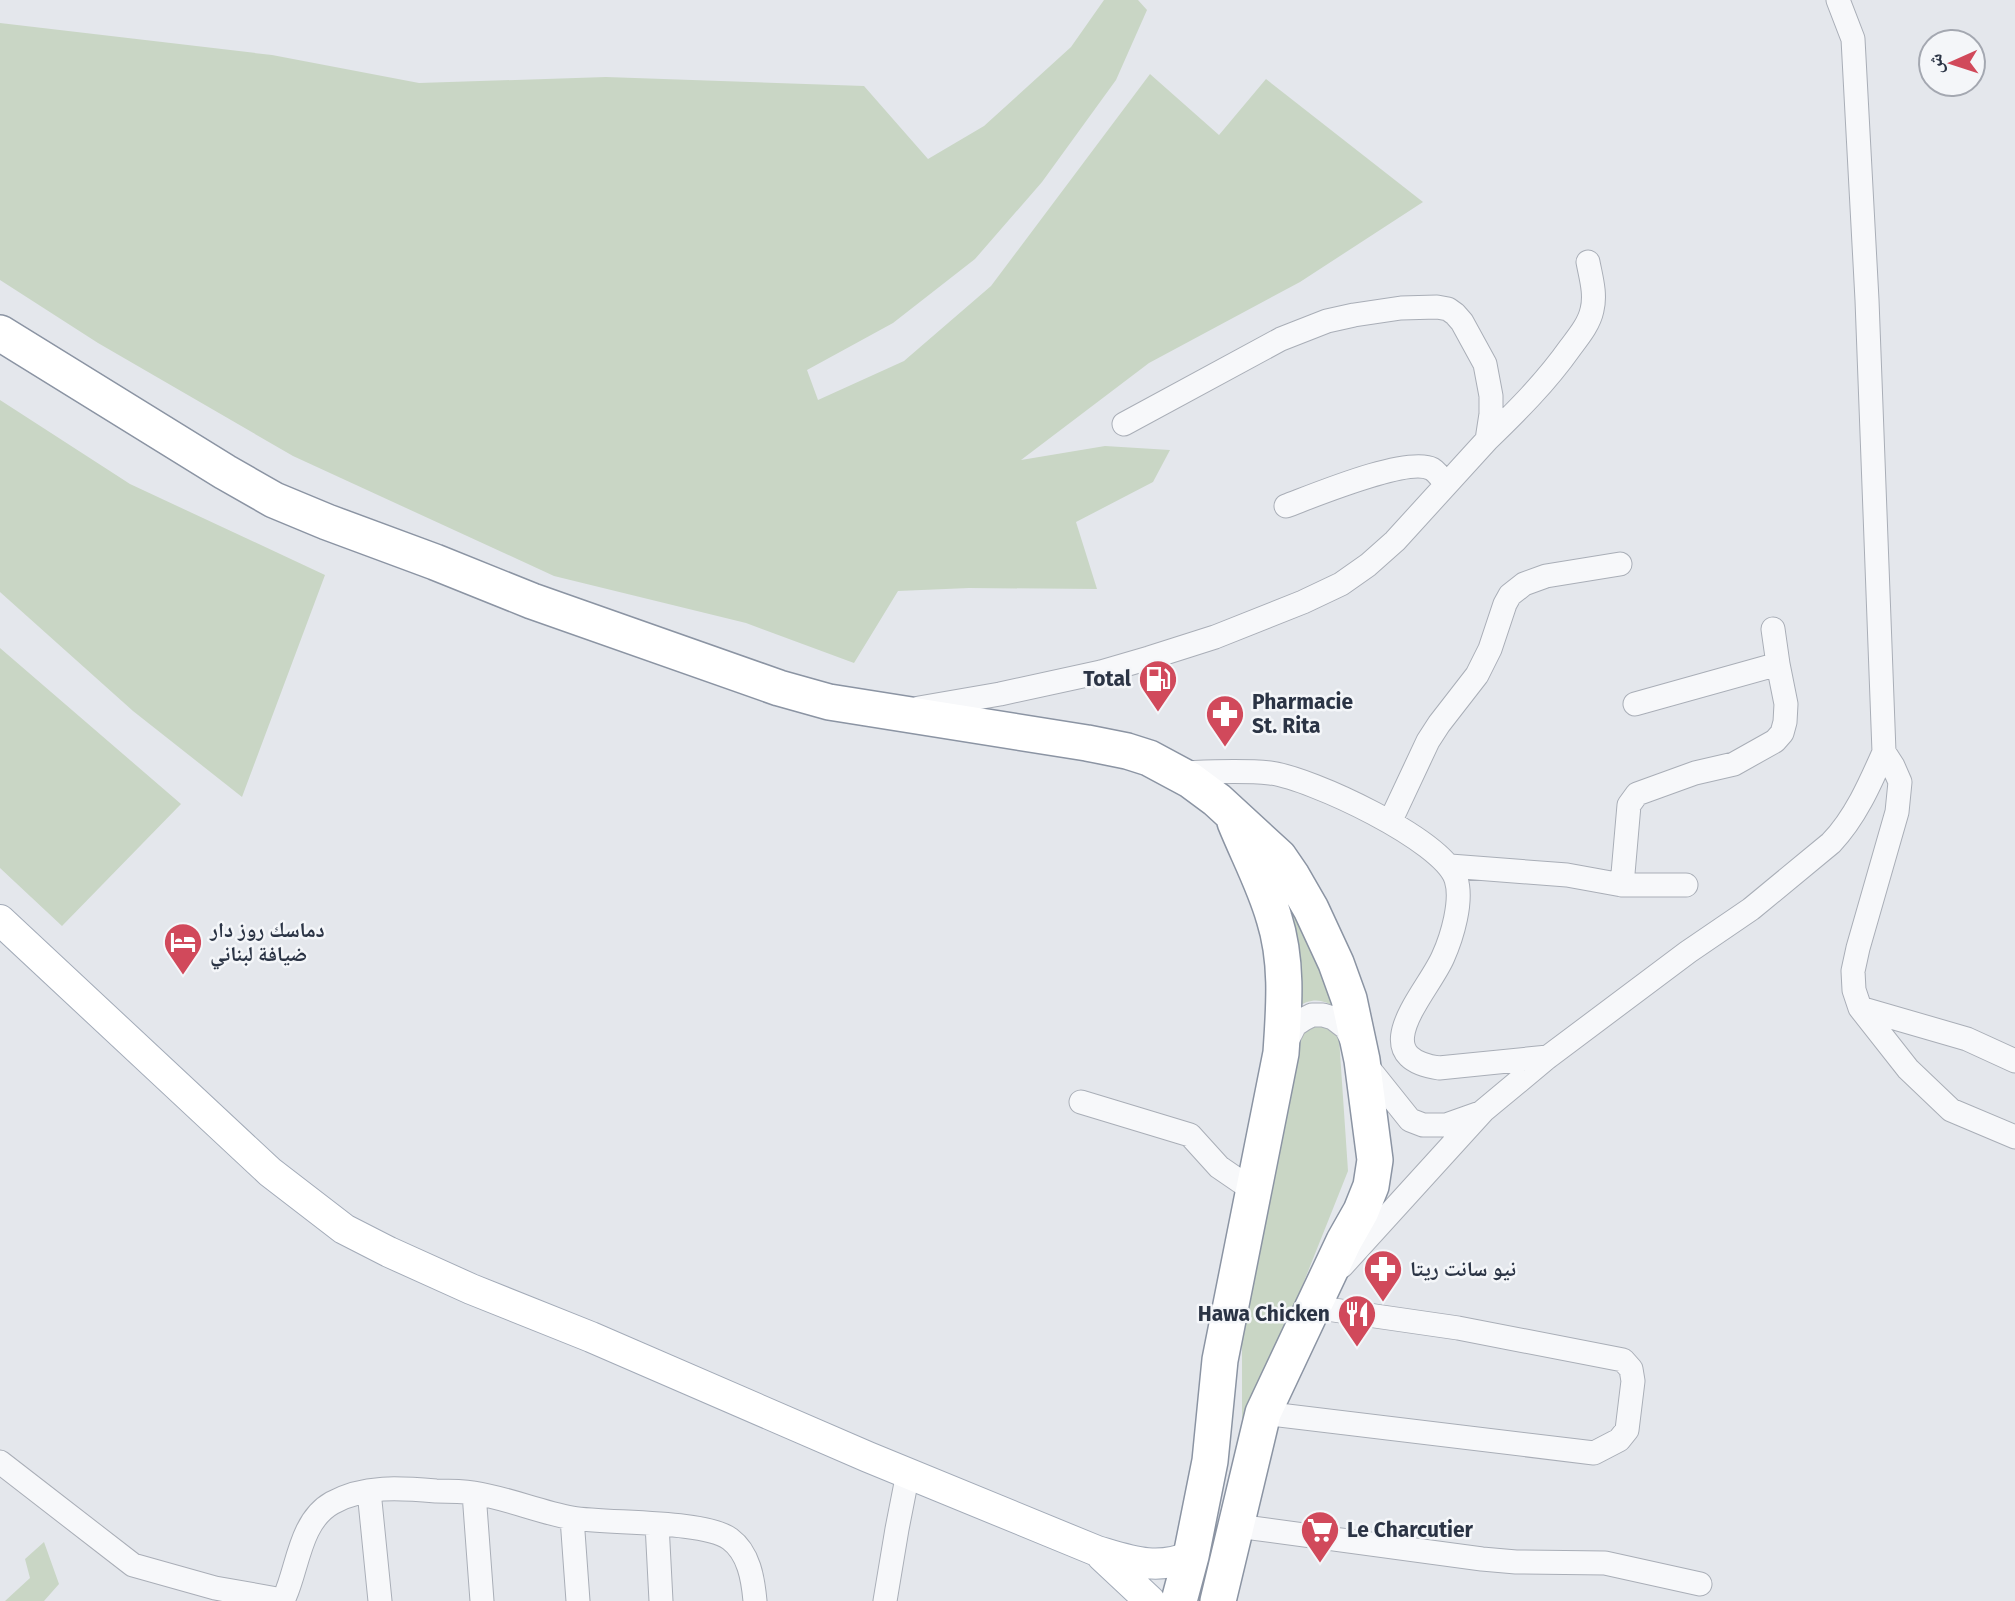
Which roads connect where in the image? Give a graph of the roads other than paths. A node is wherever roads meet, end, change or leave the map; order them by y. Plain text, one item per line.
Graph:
1 (1838, 0) edge
2 (1588, 262) dead end
3 (0, 333) edge
4 (1124, 424) dead end
5 (1487, 440) junction
6 (1446, 485) junction
7 (1286, 506) dead end
8 (1620, 564) dead end
9 (1773, 629) dead end
10 (1778, 664) junction
11 (1634, 704) dead end
12 (898, 712) junction
13 (1884, 752) junction
14 (1177, 773) junction
15 (1231, 813) junction
16 (1390, 822) junction
17 (1450, 866) junction
18 (1622, 885) junction
19 (1686, 885) dead end
20 (0, 920) edge
21 (1860, 1008) junction
22 (1281, 1053) junction
23 (1548, 1057) junction
24 (1362, 1060) junction
25 (2015, 1061) edge
26 (1081, 1102) dead end
27 (1483, 1111) junction
28 (2015, 1137) edge
29 (1254, 1191) junction
30 (1318, 1297) junction
31 (1263, 1413) junction
32 (0, 1462) edge
33 (908, 1474) junction
34 (369, 1491) junction
35 (474, 1493) junction
36 (572, 1518) junction
37 (657, 1524) junction
38 (1237, 1526) junction
39 (1097, 1550) junction
40 (1191, 1556) junction
41 (1700, 1584) dead end
42 (380, 1601) edge
43 (482, 1601) edge
44 (578, 1601) edge
45 (661, 1601) edge
46 (755, 1601) edge
47 (885, 1601) edge
48 (1150, 1601) edge
49 (1179, 1601) edge
50 (1218, 1601) edge

1 - 13 street
2 - 5 street
3 - 12 highway
4 - 5 street
5 - 6 street
6 - 7 street
6 - 12 street
8 - 16 street
9 - 10 street
10 - 11 street
10 - 18 street
12 - 14 highway
13 - 21 street
13 - 23 street
14 - 15 highway
14 - 16 street
15 - 22 highway
15 - 24 highway
16 - 17 street
17 - 18 street
17 - 23 street
18 - 19 street
20 - 33 main road
21 - 25 street
21 - 28 street
22 - 24 street
22 - 29 highway
23 - 27 street
24 - 27 street
24 - 30 highway
26 - 29 street
27 - 30 street
29 - 40 highway
30 - 31 highway
30 - 31 street
31 - 38 highway
32 - 34 street
33 - 39 main road
33 - 47 street
34 - 35 street
34 - 42 street
35 - 36 street
35 - 43 street
36 - 37 street
36 - 44 street
37 - 45 street
37 - 46 street
38 - 41 street
38 - 50 highway
39 - 40 main road
39 - 48 main road
40 - 49 highway

